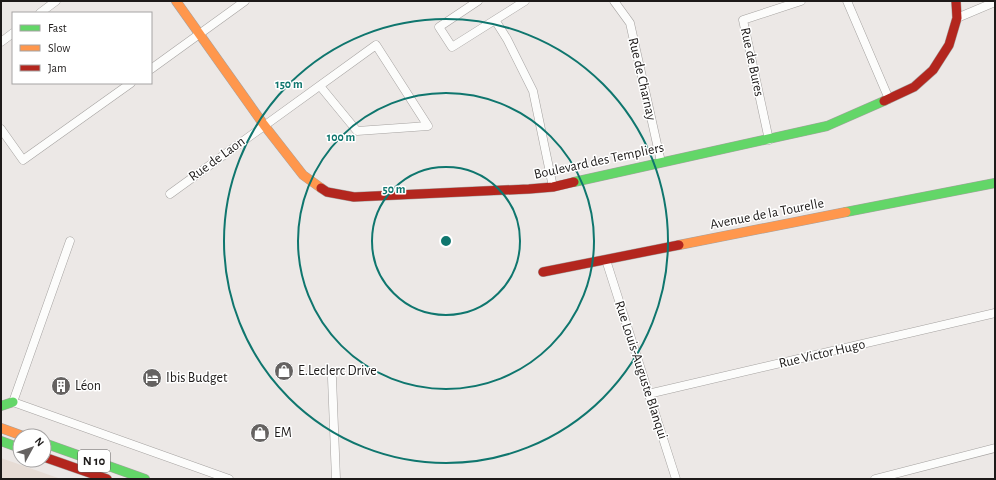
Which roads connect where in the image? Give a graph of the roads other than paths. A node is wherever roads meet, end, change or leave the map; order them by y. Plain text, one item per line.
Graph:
1 (56, 1) edge
2 (176, 1) edge
3 (245, 1) edge
4 (478, 1) edge
5 (525, 1) edge
6 (614, 1) edge
7 (801, 1) edge
8 (847, 1) edge
9 (956, 1) edge
10 (995, 2) edge
11 (41, 12) edge
12 (957, 18) junction
13 (495, 20) junction
14 (12, 34) edge
15 (199, 34) junction
16 (1, 42) edge
17 (152, 68) edge
18 (130, 84) edge
19 (320, 86) junction
20 (889, 99) junction
21 (264, 125) junction
22 (1, 128) edge
23 (769, 140) junction
24 (661, 162) junction
25 (995, 183) edge
26 (553, 187) junction
27 (170, 194) dead end
28 (70, 241) dead end
29 (606, 260) junction
30 (543, 272) dead end
31 (995, 313) edge
32 (332, 378) dead end
33 (648, 394) junction
34 (13, 402) junction
35 (1, 406) edge
36 (1, 428) edge
37 (12, 432) edge
38 (1, 442) edge
39 (12, 445) edge
40 (52, 446) edge
41 (995, 448) edge
42 (52, 460) edge
43 (107, 479) edge
44 (145, 479) edge
45 (229, 479) edge
46 (336, 479) edge
47 (676, 479) edge
48 (874, 479) edge

1 - 11 street
2 - 15 street, Boulevard des Templiers
3 - 15 street
4 - 13 street
5 - 13 street
6 - 24 street, Rue de Charnay
7 - 23 street, Rue de Bures
8 - 20 street
9 - 12 street, Boulevard des Templiers
10 - 12 street
12 - 20 street, Boulevard des Templiers
13 - 26 street
14 - 16 street
15 - 17 street
15 - 21 street, Boulevard des Templiers
18 - 22 street
19 - 19 street, Rue de Laon
19 - 21 street, Rue de Laon
20 - 23 street, Boulevard des Templiers
21 - 26 street, Boulevard des Templiers
21 - 27 street, Rue de Laon
23 - 24 street, Boulevard des Templiers
24 - 26 street, Boulevard des Templiers
25 - 29 street, Avenue de la Tourelle
28 - 34 street
29 - 30 street, Avenue de la Tourelle
29 - 33 street, Rue Louis-Auguste Blanqui
31 - 33 street, Rue Victor Hugo
32 - 46 street
33 - 47 street, Rue Louis-Auguste Blanqui
34 - 35 street
34 - 45 street
36 - 37 street
38 - 39 street
40 - 44 street, N 10
41 - 48 street
42 - 43 street, N 10

